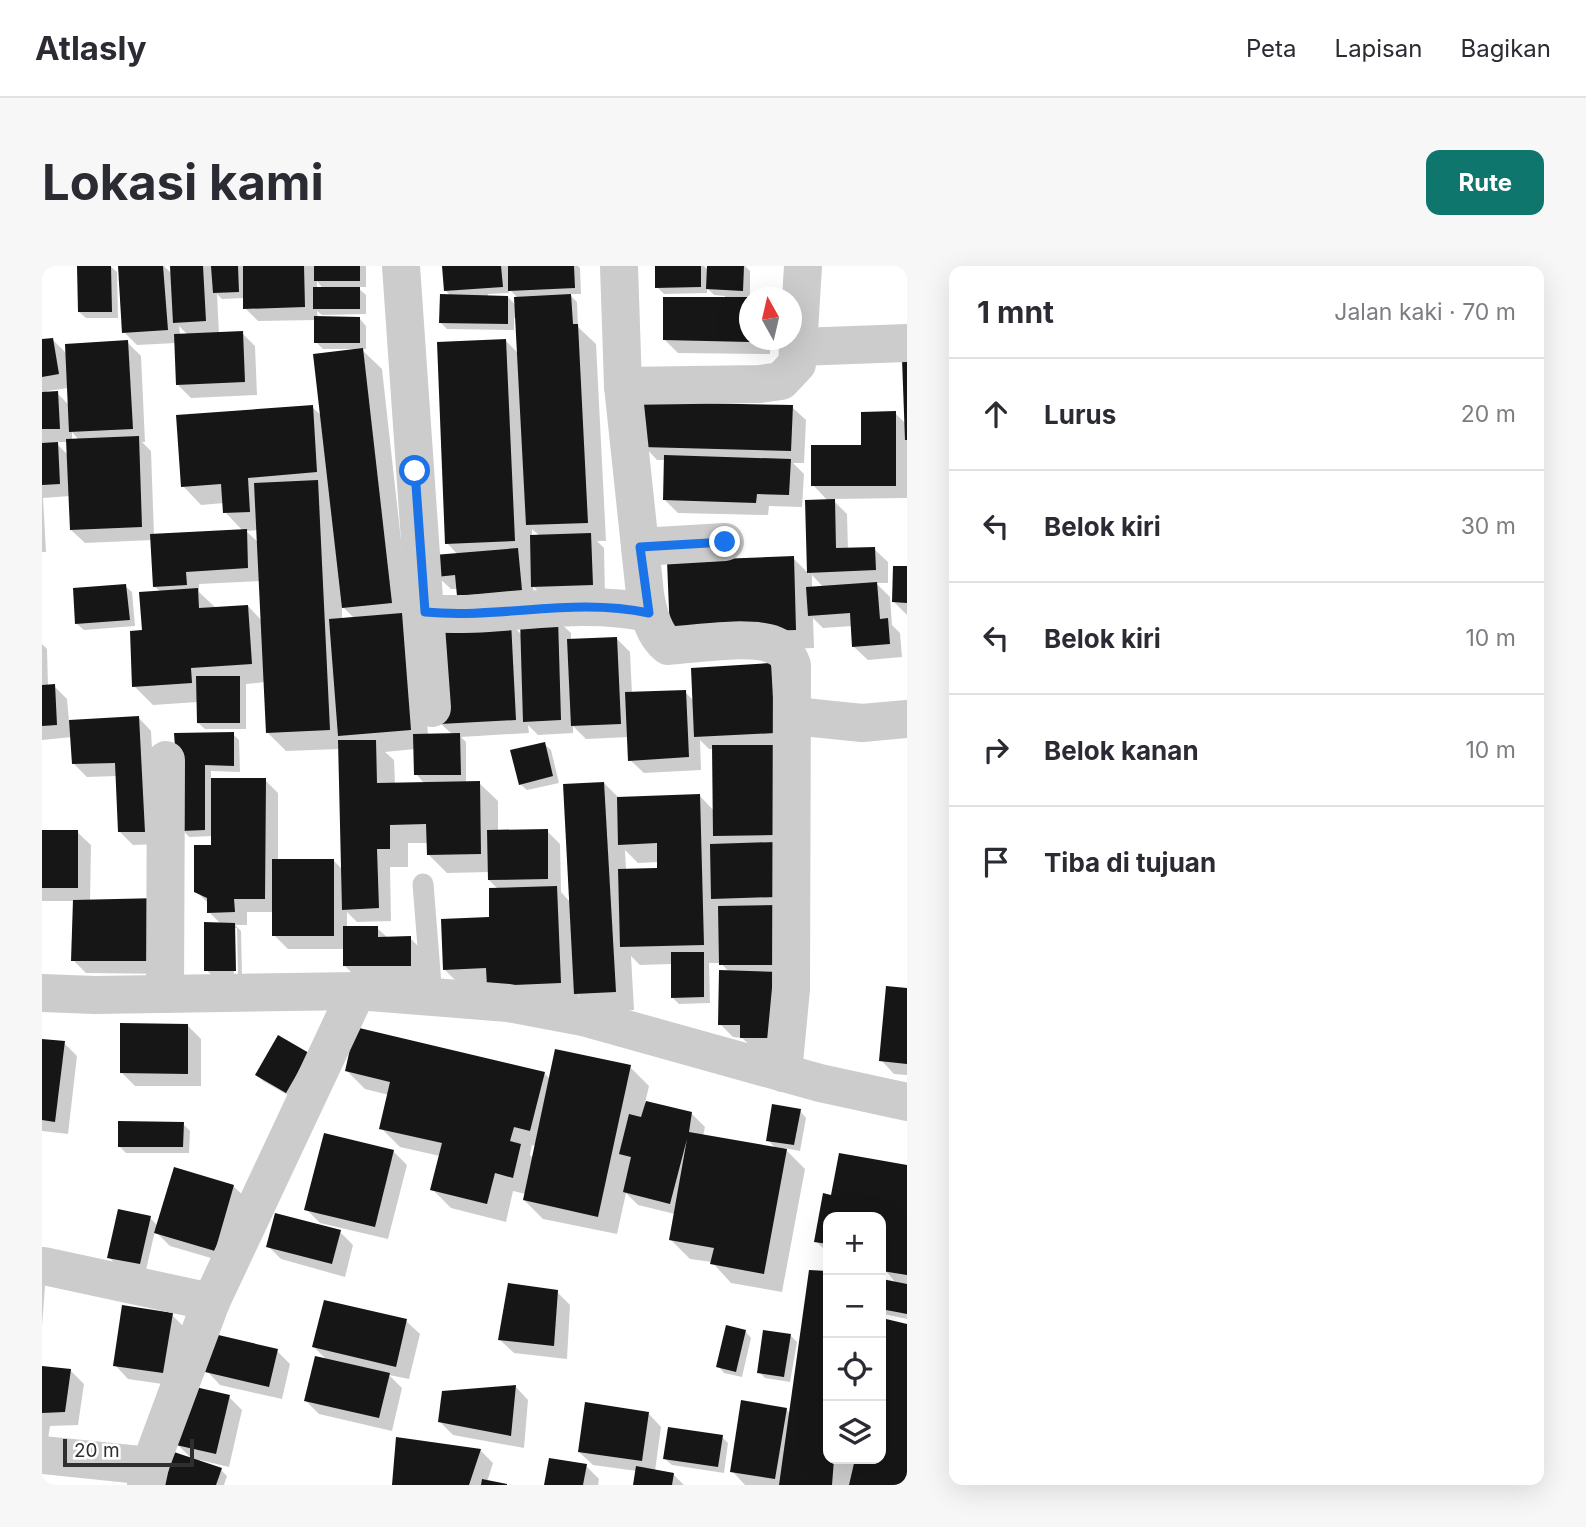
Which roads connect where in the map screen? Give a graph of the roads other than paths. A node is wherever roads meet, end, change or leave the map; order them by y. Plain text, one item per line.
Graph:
1 (401, 266) edge
2 (619, 266) edge
3 (803, 266) edge
4 (802, 287) edge
5 (907, 343) edge
6 (802, 347) edge
7 (799, 350) edge
8 (622, 386) junction
9 (725, 542) dead end
10 (640, 547) junction
11 (425, 612) junction
12 (649, 613) junction
13 (432, 708) dead end
14 (793, 716) junction
15 (907, 719) edge
16 (166, 760) dead end
17 (423, 884) dead end
18 (358, 991) junction
19 (42, 993) edge
20 (165, 994) junction
21 (432, 997) junction
22 (783, 1073) junction
23 (907, 1102) edge
24 (44, 1266) dead end
25 (211, 1302) junction
26 (42, 1455) edge
27 (148, 1475) edge

1 - 11 street
2 - 8 street
3 - 4 street
5 - 6 street
7 - 8 street
8 - 10 street
9 - 10 street
10 - 12 street
11 - 12 street
11 - 13 street
12 - 14 street
14 - 15 street
14 - 22 street
16 - 20 street
17 - 21 lane
18 - 20 street
18 - 21 street
18 - 25 street
19 - 20 street
21 - 22 street
22 - 23 street
24 - 25 street
25 - 27 street
26 - 27 street

